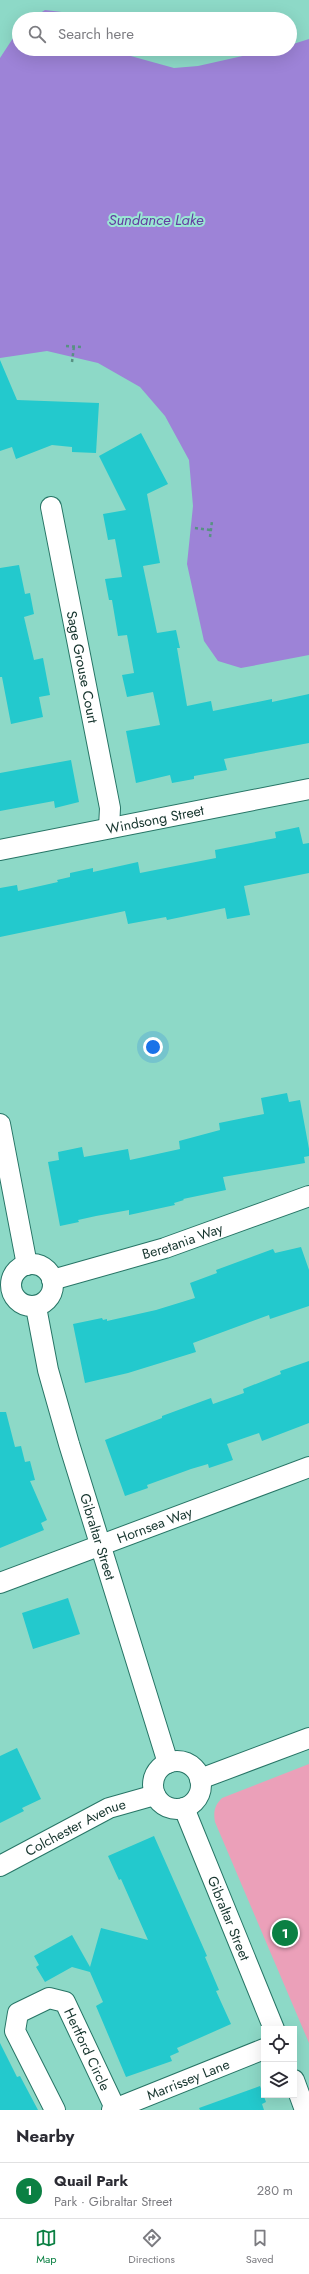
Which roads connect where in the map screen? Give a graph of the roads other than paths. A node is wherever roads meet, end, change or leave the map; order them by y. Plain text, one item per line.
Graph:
1 (51, 507) dead end
2 (309, 789) edge
3 (109, 828) junction
4 (0, 850) edge
5 (0, 1124) edge
6 (309, 1196) edge
7 (27, 1264) junction
8 (52, 1280) junction
9 (5, 1290) edge
10 (36, 1307) junction
11 (309, 1467) edge
12 (100, 1545) junction
13 (0, 1583) edge
14 (309, 1738) edge
15 (168, 1763) junction
16 (200, 1779) junction
17 (154, 1795) junction
18 (184, 1808) junction
19 (0, 1866) edge
20 (273, 2026) edge
21 (261, 2050) edge
22 (297, 2088) edge
23 (114, 2109) edge
24 (55, 2110) edge
25 (305, 2110) edge

1 - 3 street, Sage Grouse Court
2 - 3 street, Windsong Street
3 - 4 street, Windsong Street
5 - 7 street
6 - 8 street, Beretania Way
7 - 8 street
7 - 9 street
8 - 10 street
9 - 10 street
10 - 12 street, Gibraltar Street
11 - 12 street, Hornsea Way
12 - 13 street, Hornsea Way
12 - 15 street, Gibraltar Street
14 - 16 street
15 - 16 street
15 - 17 street
16 - 18 street
17 - 18 street
17 - 19 street, Colchester Avenue
18 - 20 street, Gibraltar Street
21 - 23 street, Marrissey Lane
22 - 25 street
23 - 24 street, Hertford Circle

